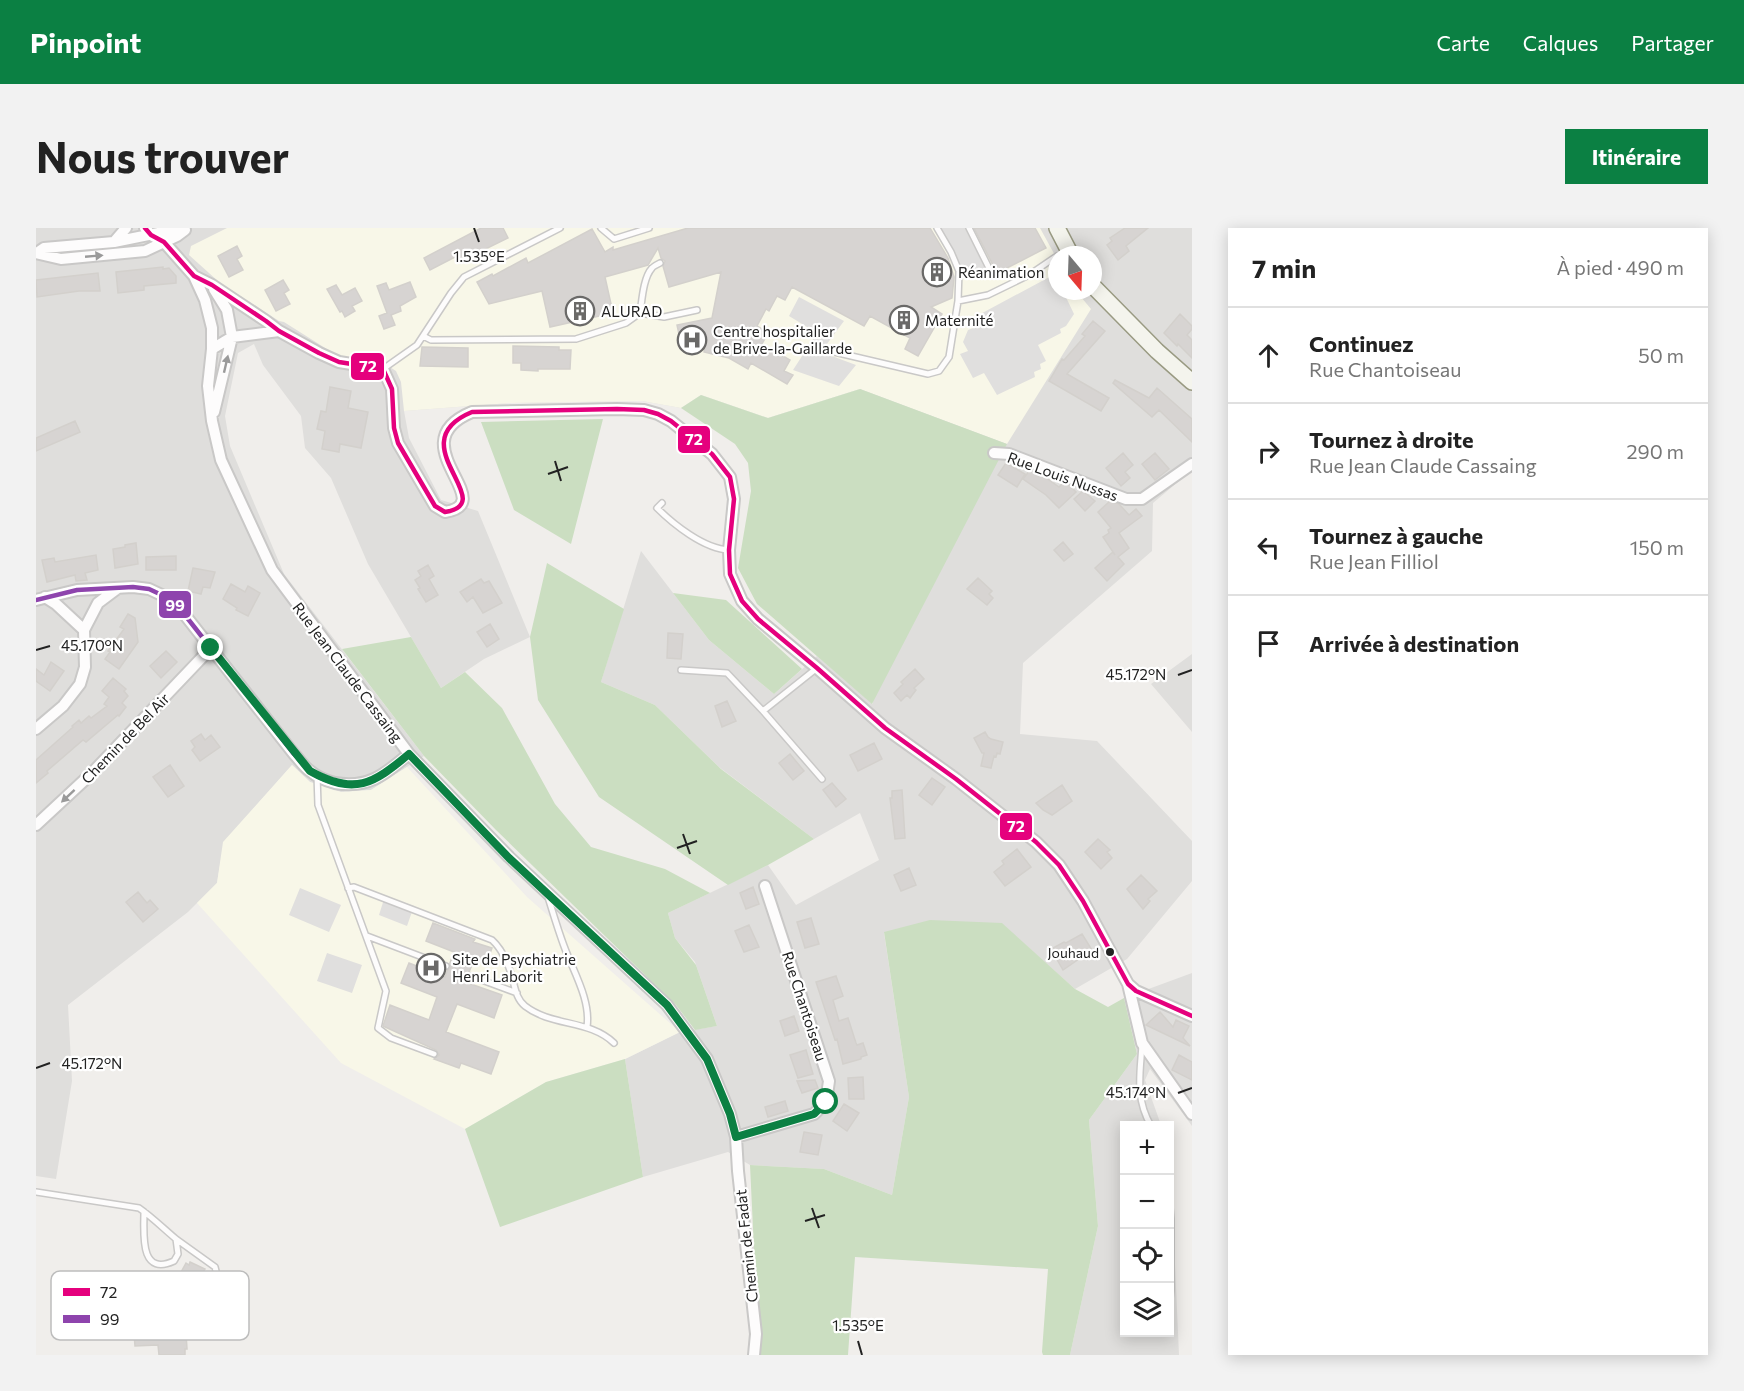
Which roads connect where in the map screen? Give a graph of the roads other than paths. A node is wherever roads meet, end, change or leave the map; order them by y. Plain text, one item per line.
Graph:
1 (126, 228) edge
2 (560, 228) edge
3 (601, 228) edge
4 (649, 228) edge
5 (937, 228) edge
6 (969, 228) edge
7 (1057, 228) edge
8 (187, 229) edge
9 (148, 232) edge
10 (163, 237) junction
11 (114, 242) junction
12 (1062, 246) edge
13 (36, 253) edge
14 (660, 263) dead end
15 (1048, 263) edge
16 (990, 268) dead end
17 (194, 276) junction
18 (212, 285) junction
19 (1102, 295) edge
20 (958, 301) junction
21 (697, 310) dead end
22 (640, 313) junction
23 (279, 331) junction
24 (423, 336) junction
25 (232, 337) junction
26 (212, 349) junction
27 (830, 351) dead end
28 (383, 369) junction
29 (1192, 382) edge
30 (212, 421) junction
31 (994, 453) dead end
32 (1192, 464) edge
33 (662, 502) dead end
34 (729, 550) junction
35 (118, 588) junction
36 (40, 598) edge
37 (84, 630) junction
38 (211, 648) junction
39 (817, 668) junction
40 (681, 670) dead end
41 (763, 711) junction
42 (36, 729) edge
43 (409, 754) junction
44 (316, 775) junction
45 (822, 779) dead end
46 (36, 825) edge
47 (765, 886) dead end
48 (348, 888) junction
49 (547, 893) junction
50 (366, 936) junction
51 (446, 966) dead end
52 (471, 976) dead end
53 (1128, 984) junction
54 (516, 993) junction
55 (1192, 1016) edge
56 (587, 1027) junction
57 (614, 1043) dead end
58 (1142, 1043) junction
59 (434, 1054) dead end
60 (1192, 1114) edge
61 (1148, 1121) edge
62 (736, 1137) junction
63 (36, 1192) edge
64 (144, 1212) junction
65 (1171, 1229) edge
66 (176, 1239) junction
67 (216, 1271) edge
68 (1171, 1283) edge
69 (754, 1355) edge

1 - 11 street
2 - 24 lane
3 - 4 lane
5 - 20 lane
6 - 16 lane
7 - 12 main road
8 - 10 street
9 - 10 street
9 - 11 street
13 -> 10 street
10 - 17 street
11 - 13 street
14 - 22 lane
15 - 20 lane
17 - 18 street
17 - 26 street, Rue Jean Claude Cassaing
18 - 23 street
18 - 25 street, Rue Jean Claude Cassaing
19 - 29 main road
20 - 27 lane
21 - 22 lane
22 - 24 lane
23 - 25 street
23 - 28 street
24 - 28 lane
25 - 26 street
30 -> 25 street, Rue Jean Claude Cassaing
26 - 30 street, Rue Jean Claude Cassaing
28 - 34 street
30 - 43 street, Rue Jean Claude Cassaing
31 - 32 street, Rue Louis Nussas
33 - 34 lane
34 - 39 street
35 - 36 street
35 - 37 street
35 - 38 street
36 - 37 street
37 - 42 street
38 - 44 street
38 -> 46 street, Chemin de Bel Air
39 - 41 lane
39 - 53 street
40 - 41 lane
41 - 45 lane
43 - 44 street
43 - 49 street, Rue Jean Claude Cassaing
44 - 48 lane
47 - 62 street, Rue Chantoiseau
48 - 50 lane
48 - 54 lane
49 - 56 lane
49 - 62 street, Rue Jean Claude Cassaing
50 - 51 lane
50 - 59 lane
52 - 54 lane
53 - 55 street
53 - 58 street
54 - 56 lane
56 - 57 lane
58 - 60 street
58 - 61 lane
62 - 69 street, Chemin de Fadat
63 - 64 lane
64 - 66 lane
64 - 66 lane
65 - 68 lane
66 - 67 lane

